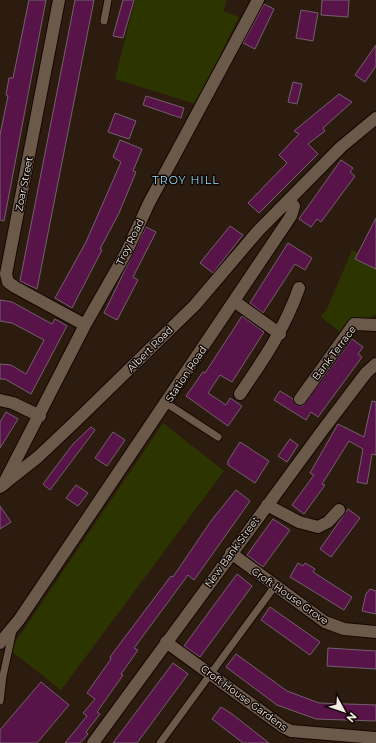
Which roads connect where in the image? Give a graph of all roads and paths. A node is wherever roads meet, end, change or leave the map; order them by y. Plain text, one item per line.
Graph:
1 (59, 0) edge
2 (108, 0) edge
3 (258, 0) edge
4 (104, 21) dead end
5 (376, 118) edge
6 (289, 200) junction
7 (299, 288) dead end
8 (234, 301) junction
9 (85, 325) junction
10 (376, 325) edge
11 (280, 334) junction
12 (376, 364) edge
13 (240, 394) dead end
14 (300, 399) dead end
15 (0, 400) edge
16 (166, 403) junction
17 (40, 416) junction
18 (218, 437) dead end
19 (2, 486) edge
20 (267, 505) junction
21 (339, 510) dead end
22 (231, 554) junction
23 (275, 586) junction
24 (14, 625) junction
25 (376, 632) edge
26 (166, 642) junction
27 (0, 643) edge
28 (210, 674) junction
29 (0, 701) edge
30 (376, 738) edge
31 (100, 741) edge
32 (160, 743) edge

1 - 9 street, Zoar Street
2 - 4 lane
3 - 9 street, Troy Road
5 - 6 street
6 - 8 street, Station Road
6 - 19 street, Albert Road
7 - 11 street
8 - 11 street
8 - 16 street, Station Road
9 - 17 street, Troy Road
10 - 14 street, Bank Terrace
11 - 13 street
12 - 20 street, New Bank Street
15 - 17 street
16 - 18 lane
16 - 24 street, Station Road
17 - 19 street, Troy Road
20 - 21 street
20 - 22 street, New Bank Street
22 - 23 street, Croft House Grove
22 - 26 street, New Bank Street
23 - 25 street, Croft House Grove
23 - 28 lane
24 - 27 street, Station Road
24 - 29 lane
26 - 28 street, Croft House Gardens
26 - 31 street, New Bank Street
28 - 30 street, Croft House Gardens
28 - 32 lane

